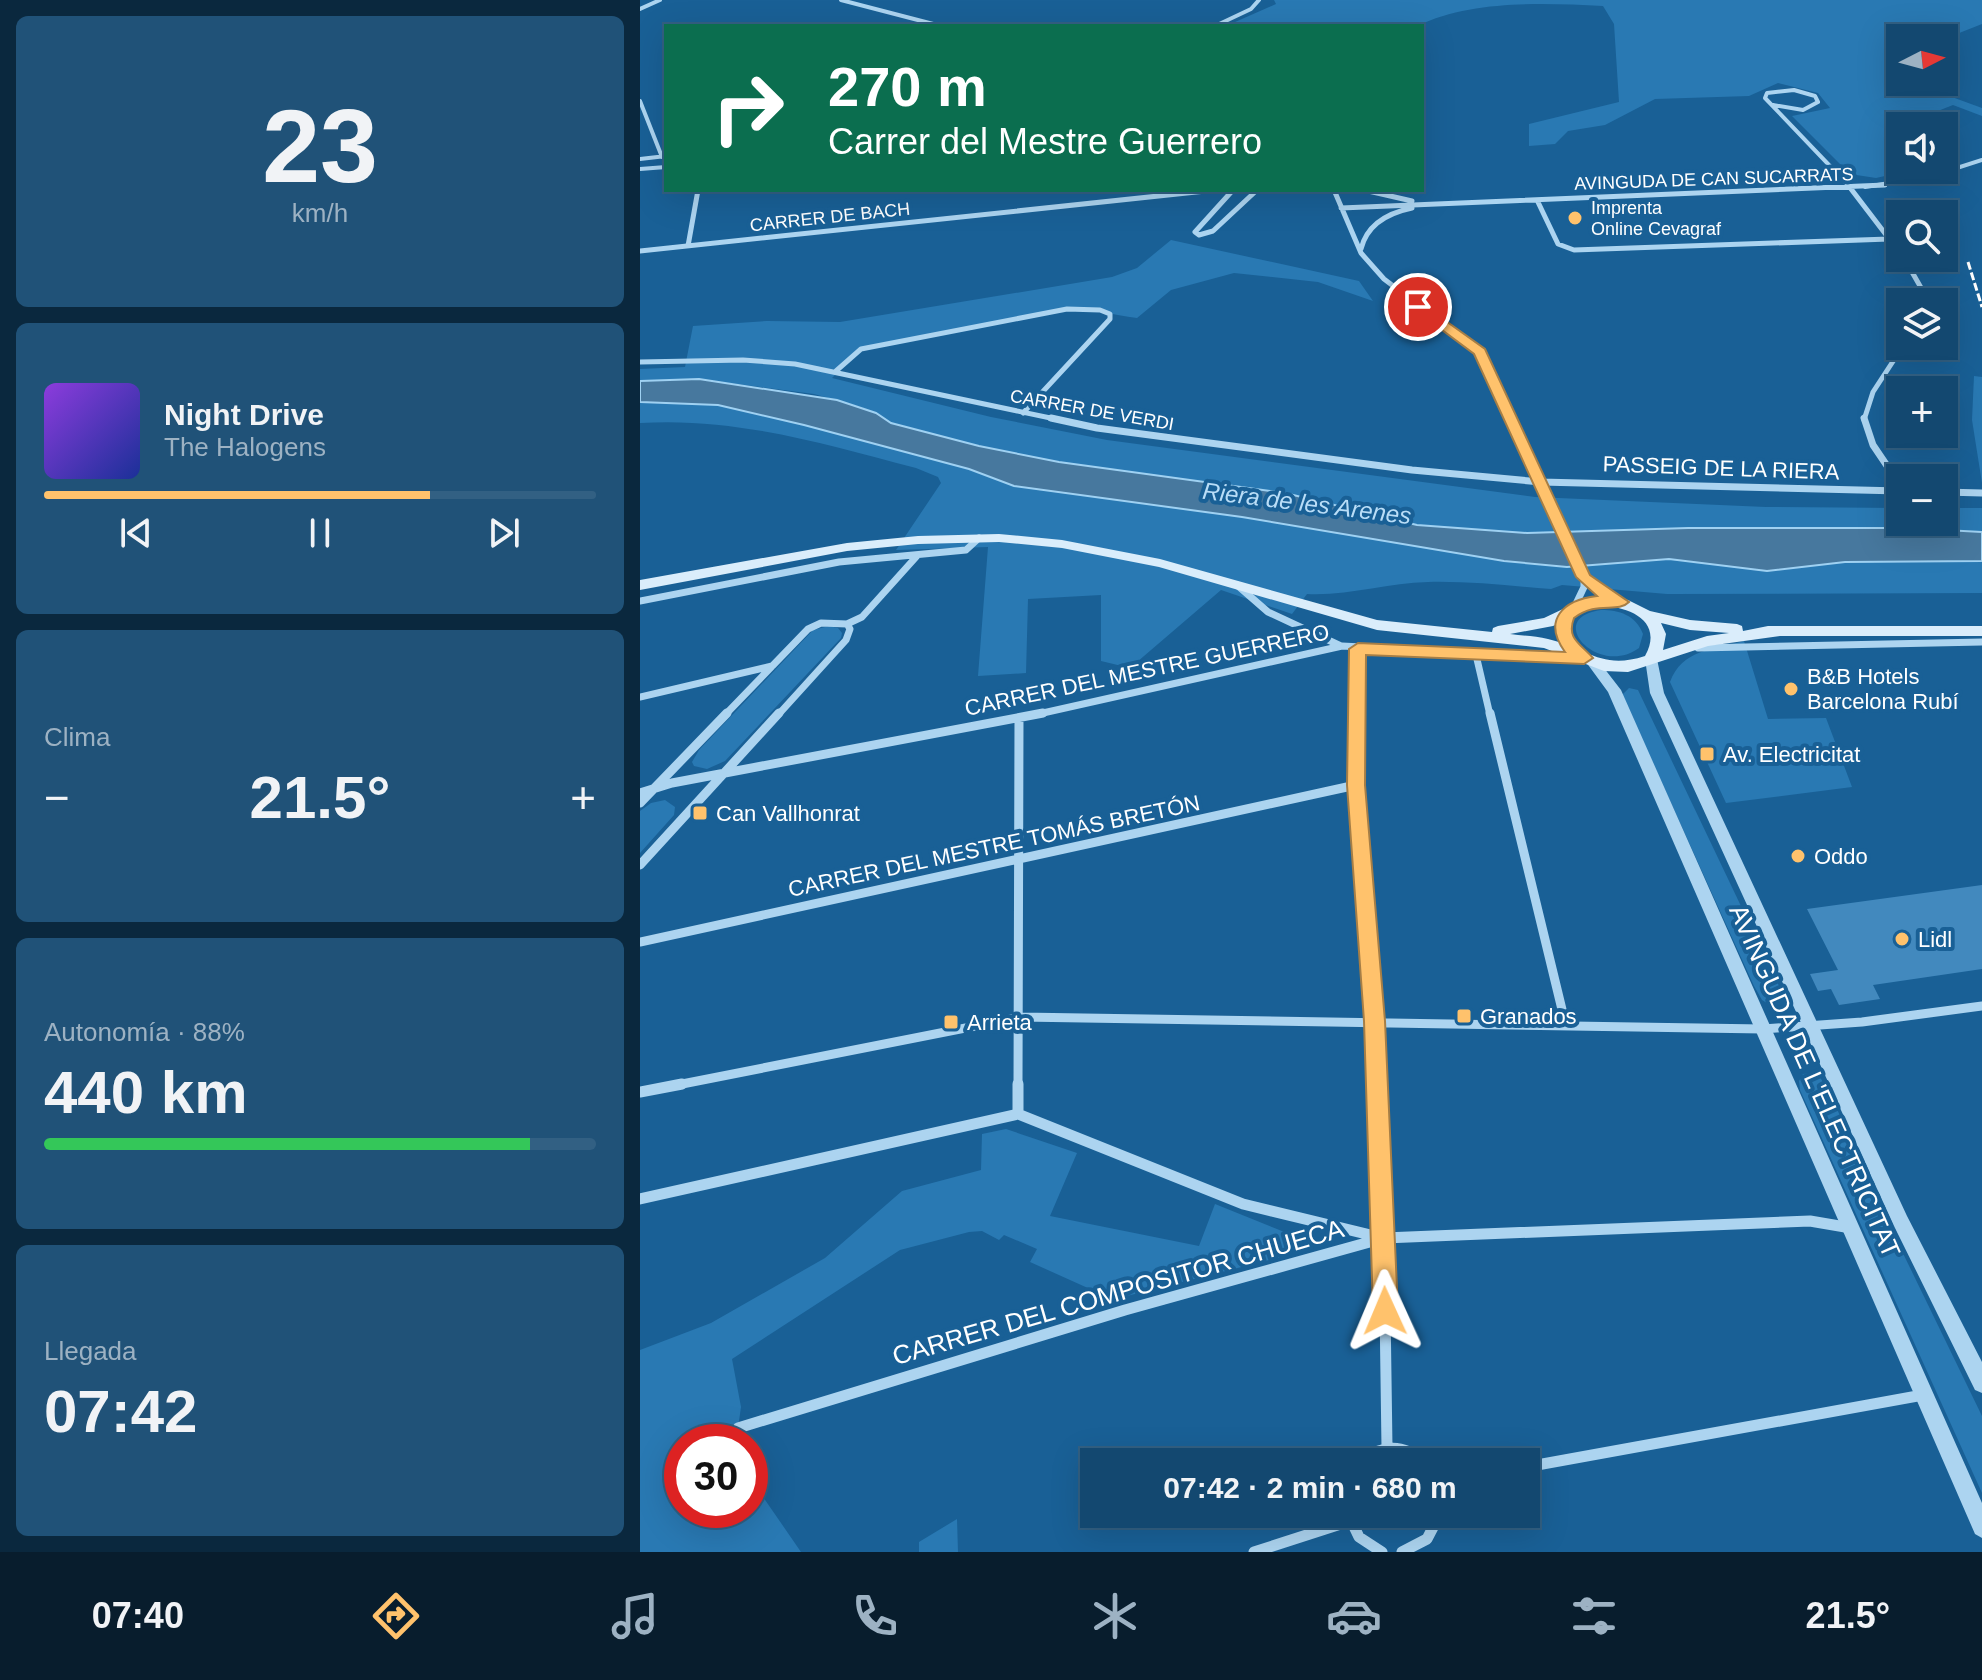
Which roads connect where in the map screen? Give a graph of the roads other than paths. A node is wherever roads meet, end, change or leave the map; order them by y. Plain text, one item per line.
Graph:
1 (660, 0) edge
2 (841, 0) edge
3 (1259, 0) edge
4 (640, 9) edge
5 (933, 24) edge
6 (1219, 24) edge
7 (640, 101) edge
8 (1773, 105) junction
9 (664, 157) edge
10 (640, 159) edge
11 (1982, 160) edge
12 (1971, 163) junction
13 (663, 167) edge
14 (1982, 168) edge
15 (640, 169) edge
16 (1850, 187) junction
17 (698, 192) edge
18 (1196, 192) edge
19 (1231, 192) edge
20 (1255, 192) edge
21 (1335, 192) edge
22 (1371, 192) edge
23 (1537, 200) junction
24 (1445, 204) junction
25 (1341, 208) junction
26 (1886, 235) edge
27 (1886, 239) edge
28 (688, 246) junction
29 (640, 251) edge
30 (1361, 253) junction
31 (1894, 360) edge
32 (640, 362) edge
33 (836, 371) junction
34 (1023, 413) junction
35 (1886, 464) edge
36 (1541, 482) junction
37 (1886, 488) edge
38 (1958, 492) edge
39 (1982, 493) edge
40 (979, 538) junction
41 (916, 557) junction
42 (1584, 577) junction
43 (640, 585) edge
44 (1237, 585) junction
45 (640, 601) edge
46 (1621, 602) junction
47 (1570, 612) junction
48 (1648, 615) junction
49 (847, 624) junction
50 (1982, 631) edge
51 (1776, 632) junction
52 (1464, 634) junction
53 (1982, 642) edge
54 (1342, 646) junction
55 (1358, 649) junction
56 (1669, 653) junction
57 (1476, 655) junction
58 (1584, 657) junction
59 (1651, 659) junction
60 (772, 666) junction
61 (640, 697) edge
62 (1019, 718) junction
63 (721, 776) junction
64 (1356, 785) junction
65 (656, 787) junction
66 (640, 793) edge
67 (640, 803) edge
68 (1020, 859) junction
69 (640, 865) edge
70 (640, 942) edge
71 (1982, 1006) edge
72 (1021, 1017) junction
73 (1374, 1021) junction
74 (1812, 1025) junction
75 (1566, 1026) junction
76 (1763, 1029) junction
77 (640, 1092) edge
78 (1018, 1114) junction
79 (640, 1199) edge
80 (1851, 1228) junction
81 (1384, 1238) junction
82 (1982, 1383) edge
83 (1923, 1395) junction
84 (751, 1424) edge
85 (1387, 1447) joint
86 (1403, 1448) edge
87 (1540, 1464) edge
88 (1982, 1527) edge
89 (1319, 1528) edge
90 (1354, 1528) edge
91 (1433, 1528) edge
92 (1254, 1552) edge
93 (1381, 1552) edge
94 (1402, 1552) edge

1 - 4 street
2 - 5 street
3 - 6 street
7 - 9 street
8 - 8 street
8 - 16 street
9 - 10 street
9 - 13 street
11 - 12 street, AVINGUDA DE CAN SUCARRATS
12 - 14 street
12 - 16 street, AVINGUDA DE CAN SUCARRATS
13 - 15 street
16 - 23 street, AVINGUDA DE CAN SUCARRATS
16 - 26 street
17 - 28 street
18 - 28 street, CARRER DE BACH
19 - 20 street
21 - 25 street
22 - 24 street, AVINGUDA DE CAN SUCARRATS
23 - 24 street, AVINGUDA DE CAN SUCARRATS
23 - 27 street
24 - 25 street, AVINGUDA DE CAN SUCARRATS
24 - 30 street, AVINGUDA DE CAN SUCARRATS
25 - 30 street
28 - 29 street, CARRER DE BACH
30 - 36 street
31 - 35 street
32 - 33 street, CARRER DE VERDI
33 - 34 street, CARRER DE VERDI
33 - 34 street
34 - 36 street, CARRER DE VERDI
36 - 37 street, PASSEIG DE LA RIERA
36 - 42 street
38 - 39 street
40 - 41 street
40 - 43 main road
40 - 44 main road
41 - 45 street
41 - 49 street
42 - 46 street
42 - 47 street
44 - 52 main road
44 - 54 street
46 - 47 main road
46 - 48 main road
47 - 52 main road
47 - 58 main road
48 - 51 main road
48 - 59 main road
49 - 60 street
49 - 63 street
50 - 51 main road
51 - 56 main road
52 - 58 main road
53 - 56 street
54 - 55 street, CARRER DEL MESTRE GUERRERO
54 - 62 street, CARRER DEL MESTRE GUERRERO
55 - 57 street, CARRER DEL MESTRE GUERRERO
55 - 64 street
56 - 59 main road
57 - 58 street, CARRER DEL MESTRE GUERRERO
57 - 75 street
58 - 59 main road
58 - 76 street, AVINGUDA DE L'ELECTRICITAT
59 - 74 street, AVINGUDA DE L'ELECTRICITAT
60 - 61 street
60 - 65 street
62 - 63 street, CARRER DEL MESTRE GUERRERO
62 - 68 street
63 - 65 street, CARRER DEL MESTRE GUERRERO
63 - 69 street
64 - 68 street, CARRER DEL MESTRE TOMÁS BRETÓN
64 - 73 street
65 - 66 street
65 - 67 street
68 - 70 street, CARRER DEL MESTRE TOMÁS BRETÓN
68 - 72 street
71 - 74 street
72 - 73 street
72 - 77 street
72 - 78 street
73 - 75 street
73 - 81 street
74 - 76 street
74 - 82 street, AVINGUDA DE L'ELECTRICITAT
75 - 76 street
76 - 80 street, AVINGUDA DE L'ELECTRICITAT
78 - 79 street
78 - 81 street
80 - 81 street, CARRER DEL COMPOSITOR CHUECA
80 - 83 street, AVINGUDA DE L'ELECTRICITAT
81 - 84 street, CARRER DEL COMPOSITOR CHUECA
81 - 85 street
83 - 87 street
83 - 88 street, AVINGUDA DE L'ELECTRICITAT
85 - 86 street
89 - 92 street
90 - 93 street
91 - 94 street

